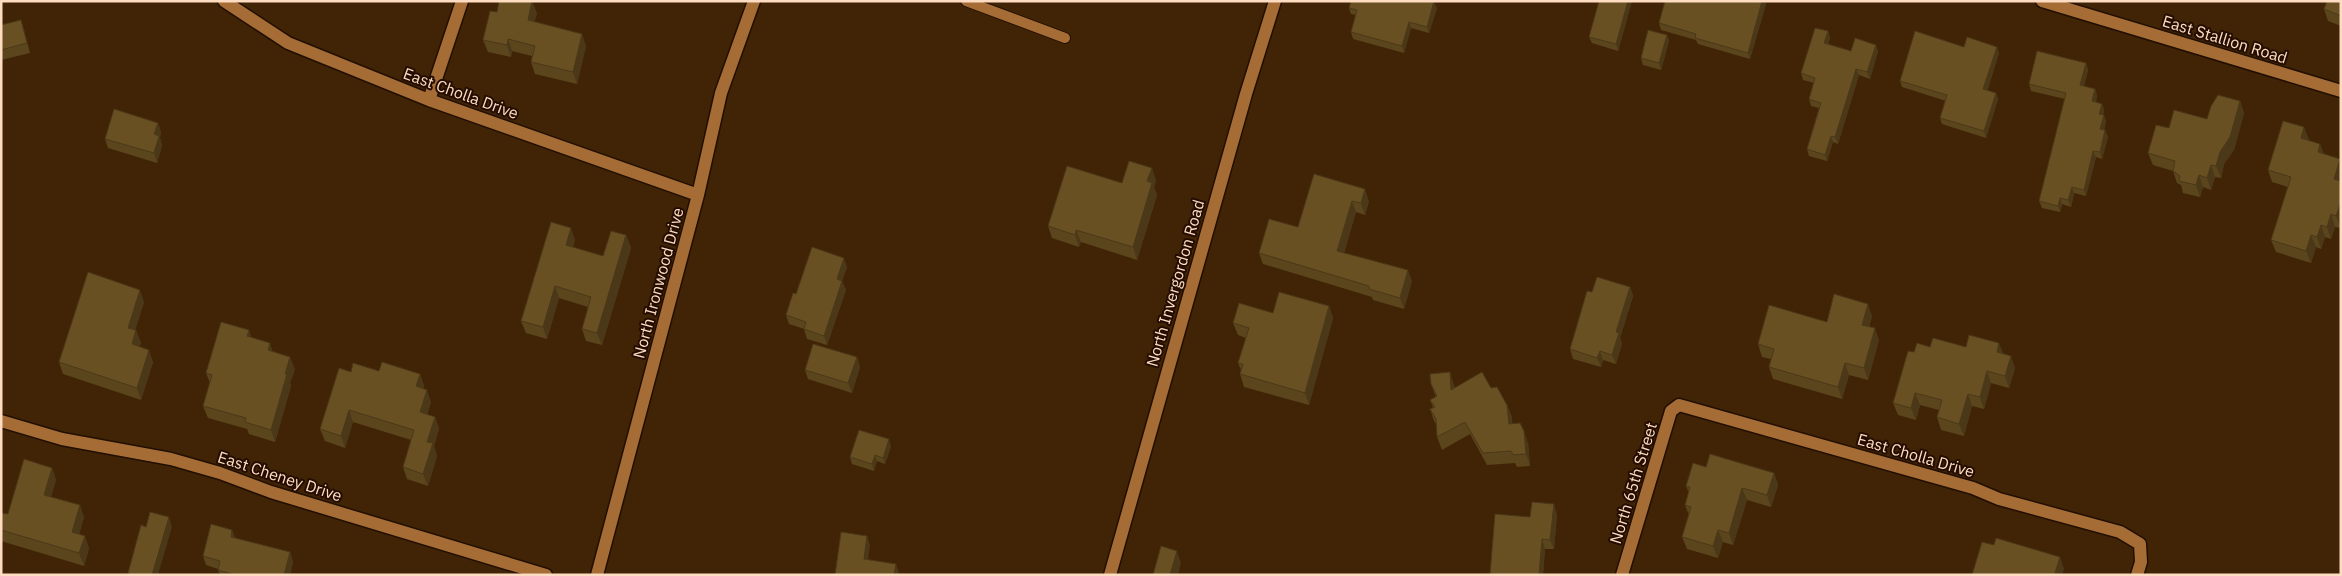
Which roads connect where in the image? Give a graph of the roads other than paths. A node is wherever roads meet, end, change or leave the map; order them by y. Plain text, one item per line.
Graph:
1 (224, 1) edge
2 (462, 1) edge
3 (754, 1) edge
4 (966, 1) edge
5 (1275, 1) edge
6 (2042, 1) edge
7 (1065, 38) dead end
8 (2341, 92) edge
9 (429, 100) junction
10 (698, 195) junction
11 (1679, 404) joint
12 (1, 421) edge
13 (546, 575) edge
14 (597, 575) edge
15 (1110, 575) edge
16 (1622, 575) edge
17 (2138, 575) edge

1 - 9 street, East Cholla Drive
2 - 9 street
3 - 10 street, North Ironwood Drive
4 - 7 lane
5 - 15 street, North Invergordon Road
6 - 8 street, East Stallion Road
9 - 10 street, East Cholla Drive
10 - 14 street, North Ironwood Drive
11 - 16 street, North 65th Street
11 - 17 street, East Cholla Drive
12 - 13 street, East Cheney Drive

